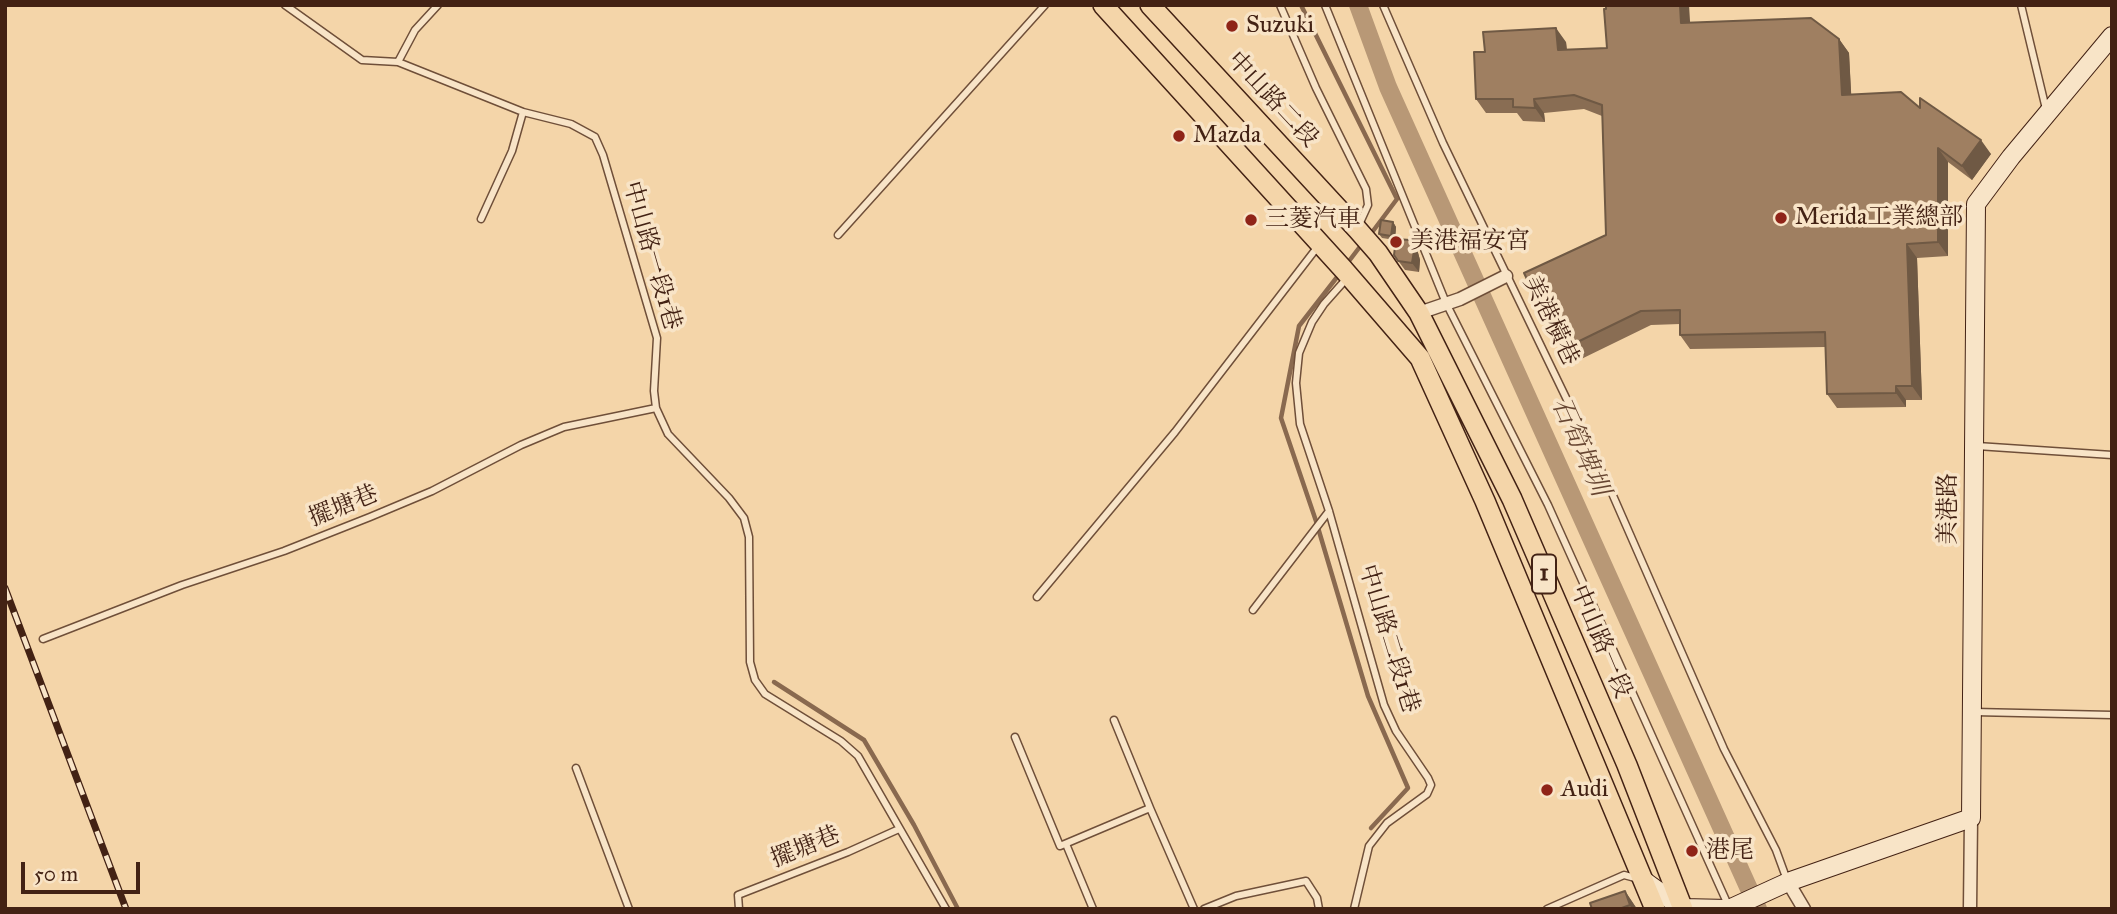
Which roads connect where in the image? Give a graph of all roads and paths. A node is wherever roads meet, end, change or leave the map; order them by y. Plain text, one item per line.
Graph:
1 (285, 5) edge
2 (438, 5) edge
3 (1045, 5) edge
4 (1103, 5) edge
5 (1150, 5) edge
6 (1280, 5) edge
7 (1325, 5) edge
8 (1384, 5) edge
9 (2021, 5) edge
10 (2112, 36) edge
11 (398, 62) junction
12 (523, 112) junction
13 (2047, 114) junction
14 (481, 219) dead end
15 (1357, 229) junction
16 (838, 235) dead end
17 (1320, 244) junction
18 (1347, 273) junction
19 (1506, 276) junction
20 (1447, 303) junction
21 (1419, 313) junction
22 (656, 408) junction
23 (1973, 445) junction
24 (2112, 454) edge
25 (1329, 511) junction
26 (1037, 597) dead end
27 (1253, 610) dead end
28 (43, 639) dead end
29 (1972, 712) junction
30 (2112, 715) edge
31 (1114, 720) dead end
32 (1015, 737) dead end
33 (576, 768) dead end
34 (1150, 808) junction
35 (1971, 818) junction
36 (899, 829) junction
37 (1066, 844) junction
38 (1643, 880) junction
39 (1780, 885) junction
40 (1733, 907) edge
41 (1683, 908) edge
42 (629, 909) edge
43 (739, 909) edge
44 (946, 909) edge
45 (1093, 909) edge
46 (1194, 909) edge
47 (1204, 909) edge
48 (1319, 909) edge
49 (1353, 909) edge
50 (1547, 909) edge
51 (1655, 909) edge
52 (1804, 909) edge
53 (1970, 909) edge

1 - 11 lane, 中山路一段1巷
2 - 11 lane
3 - 16 lane
4 - 17 main road, 1
5 - 15 main road, 中山路二段 / 1
6 - 15 lane
7 - 20 lane
8 - 19 lane, 美港橫巷
9 - 13 lane
10 - 13 street, 美港路
11 - 12 lane, 中山路一段1巷
12 - 14 lane
12 - 22 lane, 中山路一段1巷
13 - 23 street, 美港路
15 - 21 main road, 中山路一段 / 1
17 - 18 main road, 1
17 - 26 lane
18 - 25 lane, 中山路二段1巷
18 - 38 main road, 1
19 - 20 street
19 - 39 lane, 美港橫巷
20 - 21 street
20 - 40 lane
21 - 41 main road, 中山路一段 / 1
22 - 28 lane, 擺塘巷
22 - 36 lane, 中山路一段1巷
23 - 24 lane
23 - 29 street, 美港路
25 - 27 lane
25 - 49 lane, 中山路二段1巷
29 - 30 lane
29 - 35 street, 美港路
31 - 34 lane
32 - 37 lane
33 - 42 lane
34 - 37 lane
34 - 46 lane
35 - 39 street
35 - 53 street
36 - 43 lane, 擺塘巷
36 - 44 lane, 中山路一段1巷
37 - 45 lane
38 - 41 street
38 - 50 lane
38 - 51 main road, 1
39 - 40 street
39 - 52 street
40 - 41 street
47 - 48 lane

